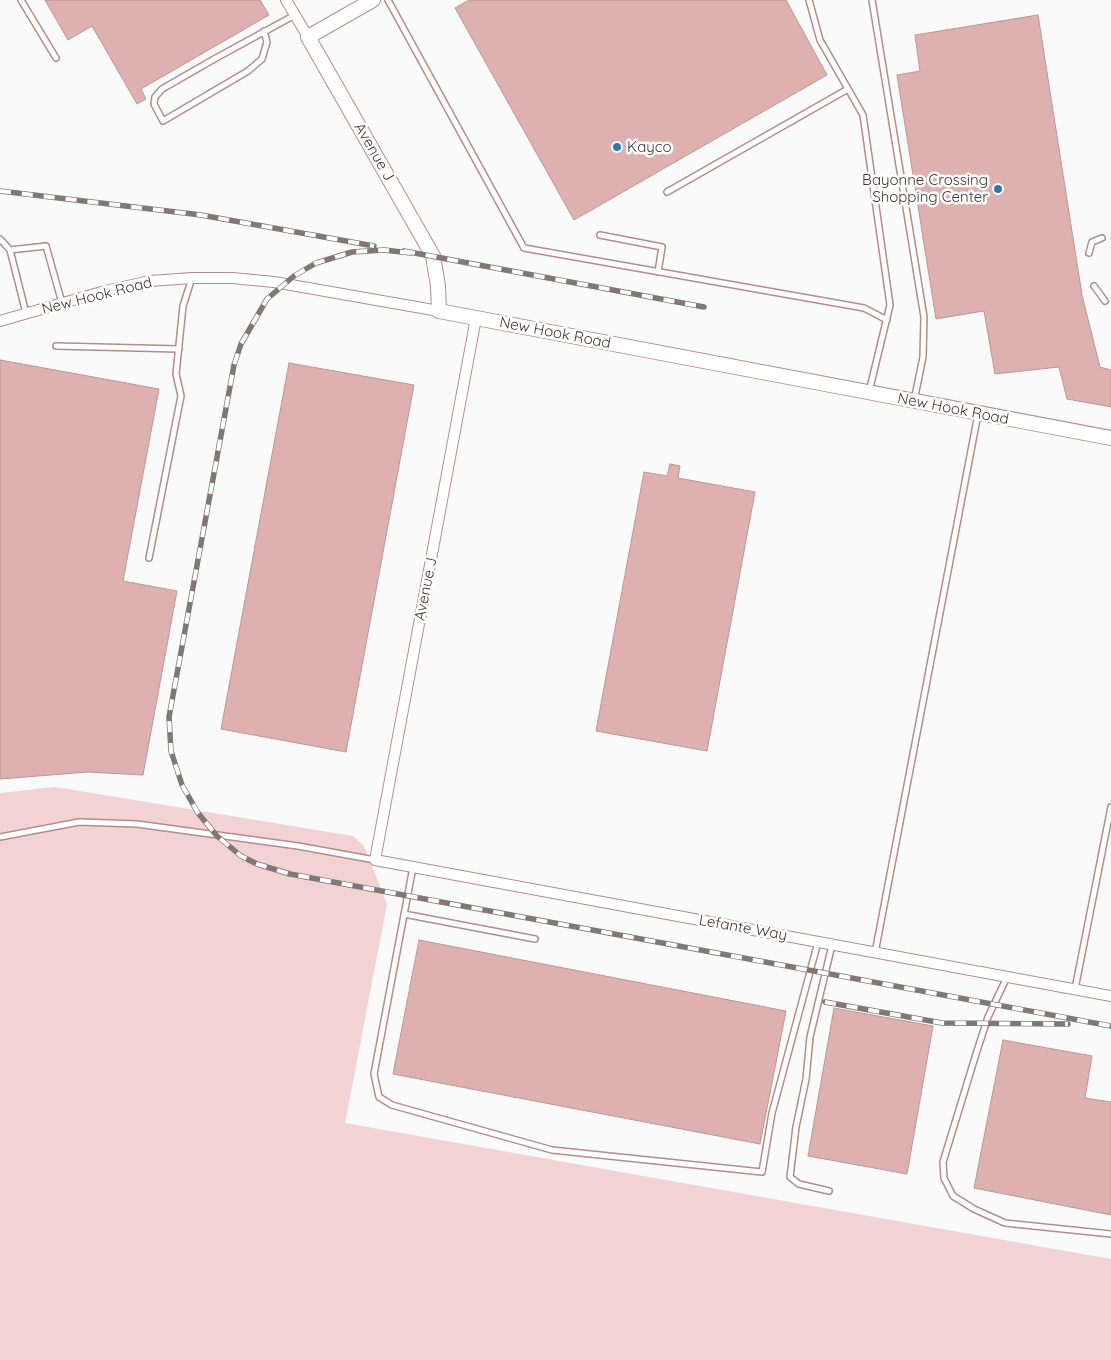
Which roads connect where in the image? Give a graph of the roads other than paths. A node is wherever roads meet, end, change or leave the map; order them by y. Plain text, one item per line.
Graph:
1 (21, 0) edge
2 (286, 0) edge
3 (373, 0) edge
4 (388, 0) edge
5 (809, 0) edge
6 (872, 0) edge
7 (294, 14) junction
8 (264, 31) junction
9 (308, 37) junction
10 (56, 58) dead end
11 (848, 89) junction
12 (667, 192) dead end
13 (600, 235) dead end
14 (1102, 238) dead end
15 (0, 239) edge
16 (10, 250) junction
17 (1089, 253) dead end
18 (658, 272) junction
19 (192, 278) junction
20 (1094, 286) dead end
21 (1105, 301) dead end
22 (62, 303) junction
23 (439, 311) junction
24 (26, 313) junction
25 (476, 318) junction
26 (886, 320) junction
27 (0, 321) edge
28 (56, 346) dead end
29 (179, 349) junction
30 (869, 393) junction
31 (914, 401) junction
32 (978, 413) junction
33 (1111, 438) edge
34 (150, 558) dead end
35 (1111, 807) edge
36 (0, 837) edge
37 (375, 860) junction
38 (414, 867) junction
39 (404, 914) junction
40 (535, 939) dead end
41 (818, 942) junction
42 (832, 945) junction
43 (875, 953) junction
44 (1007, 977) junction
45 (1075, 990) junction
46 (1111, 996) edge
47 (829, 1191) dead end
48 (1111, 1234) edge

1 - 10 lane
2 - 7 street, Avenue J
3 - 9 street
4 - 18 lane
5 - 11 lane
6 - 31 lane
7 - 8 lane
7 - 9 street, Avenue J
8 - 8 lane
9 - 23 street, Avenue J
11 - 12 lane
11 - 26 lane
13 - 18 lane
14 - 17 lane
15 - 16 lane
16 - 22 lane
16 - 24 lane
18 - 26 lane
19 - 22 street, New Hook Road
19 - 23 street, New Hook Road
19 - 29 lane
20 - 21 lane
22 - 24 street, New Hook Road
23 - 25 street, New Hook Road
24 - 27 street, New Hook Road
25 - 30 street, New Hook Road
25 - 37 street, Avenue J
26 - 30 lane
28 - 29 lane
29 - 34 lane
30 - 31 street, New Hook Road
31 - 32 street, New Hook Road
32 - 33 street, New Hook Road
32 - 43 lane
35 - 45 lane
36 - 37 lane
37 - 38 street, Lefante Way
38 - 39 lane
38 - 41 street, Lefante Way
39 - 40 lane
39 - 41 lane
41 - 42 street, Lefante Way
42 - 43 street, Lefante Way
42 - 47 lane
43 - 44 street, Lefante Way
44 - 45 street, Lefante Way
44 - 48 lane
45 - 46 street, Lefante Way

